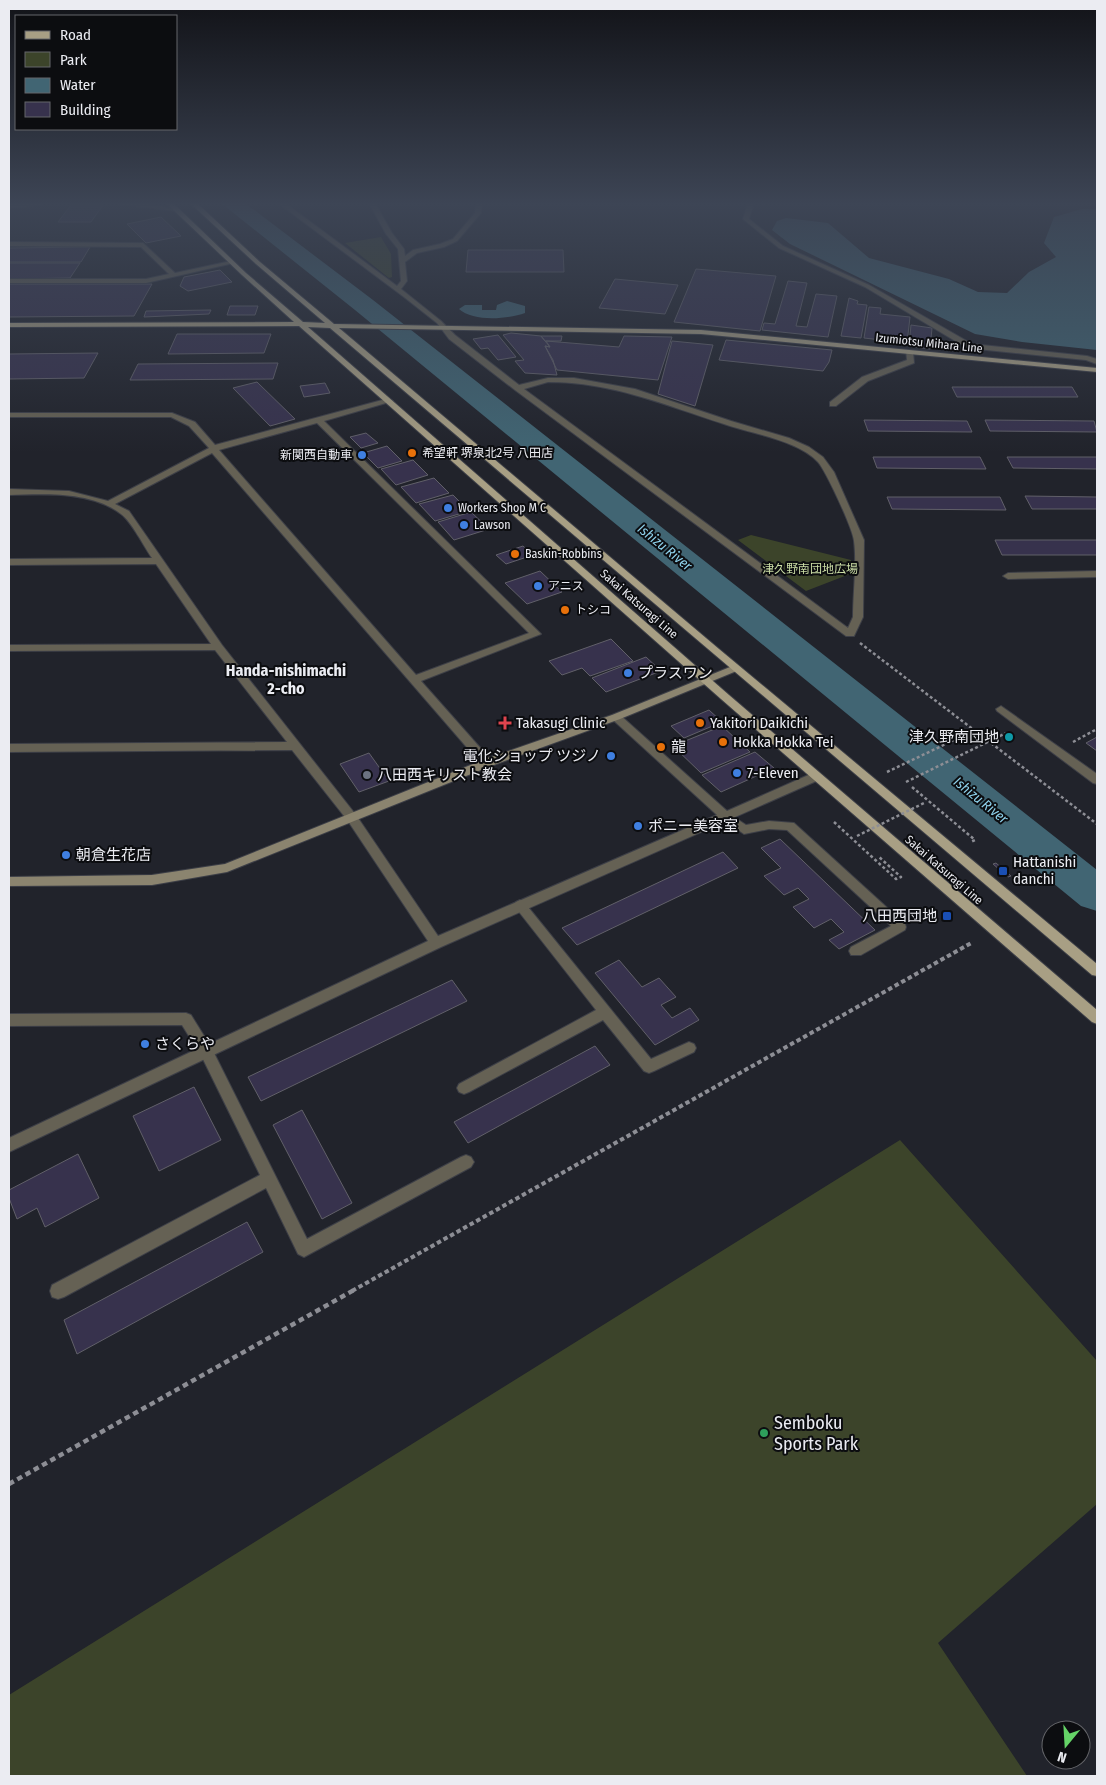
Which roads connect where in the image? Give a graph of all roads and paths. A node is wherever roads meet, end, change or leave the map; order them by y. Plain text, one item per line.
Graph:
1 (257, 286) edge
2 (287, 286) edge
3 (392, 286) edge
4 (400, 286) edge
5 (868, 286) edge
6 (397, 290) junction
7 (300, 324) junction
8 (9, 325) edge
9 (333, 326) junction
10 (445, 328) junction
11 (909, 352) junction
12 (1097, 362) edge
13 (1097, 371) edge
14 (518, 388) junction
15 (389, 401) junction
16 (833, 404) dead end
17 (9, 415) edge
18 (319, 420) junction
19 (215, 448) junction
20 (9, 492) edge
21 (110, 503) junction
22 (158, 561) junction
23 (9, 562) edge
24 (1097, 574) edge
25 (1008, 576) dead end
26 (850, 634) junction
27 (9, 648) edge
28 (218, 648) junction
29 (735, 668) junction
30 (416, 679) junction
31 (707, 680) junction
32 (1001, 710) dead end
33 (616, 716) junction
34 (1097, 729) edge
35 (973, 731) junction
36 (988, 742) junction
37 (295, 746) junction
38 (9, 748) edge
39 (1056, 750) junction
40 (488, 763) junction
41 (884, 773) dead end
42 (816, 776) junction
43 (1097, 780) edge
44 (906, 782) dead end
45 (912, 787) dead end
46 (725, 815) junction
47 (352, 818) junction
48 (834, 822) dead end
49 (1097, 824) edge
50 (9, 882) edge
51 (520, 905) junction
52 (972, 942) dead end
53 (436, 943) junction
54 (856, 951) dead end
55 (1097, 971) edge
56 (605, 1012) junction
57 (1097, 1018) edge
58 (9, 1020) edge
59 (689, 1048) dead end
60 (206, 1051) junction
61 (464, 1088) dead end
62 (9, 1145) edge
63 (466, 1162) dead end
64 (270, 1178) junction
65 (58, 1291) dead end
66 (9, 1484) edge

1 - 7 main road, Sakai Katsuragi Line
2 - 9 main road, Sakai Katsuragi Line
3 - 6 street
4 - 6 street
5 - 12 street
6 - 10 street
7 - 8 main road, Izumiotsu Mihara Line
7 - 9 main road, Izumiotsu Mihara Line
7 - 15 main road, Sakai Katsuragi Line
9 - 10 main road, Izumiotsu Mihara Line
9 - 29 main road, Sakai Katsuragi Line
10 - 11 main road, Izumiotsu Mihara Line
10 - 14 street
11 - 13 main road, Izumiotsu Mihara Line
11 - 16 street
14 - 26 street
14 - 26 street
15 - 18 street
15 - 31 main road, Sakai Katsuragi Line
17 - 19 street
18 - 19 street
18 - 30 street
19 - 21 street
19 - 30 street
20 - 21 street
21 - 22 street
22 - 23 street
22 - 28 street
24 - 25 street
26 - 35 path
27 - 28 street
28 - 37 street
29 - 31 street
29 - 55 main road, Sakai Katsuragi Line
30 - 40 street
31 - 33 street
31 - 42 main road, Sakai Katsuragi Line
32 - 39 street
33 - 40 street
33 - 46 street
34 - 39 path
35 - 36 path
35 - 41 path
36 - 44 path
36 - 49 path
37 - 38 street
37 - 47 street
39 - 43 street
40 - 47 street
42 - 46 street
42 - 57 main road, Sakai Katsuragi Line
45 - 48 path, bridge
46 - 51 street
46 - 54 street
47 - 50 street
47 - 53 street
51 - 53 street
51 - 56 street
52 - 66 path
53 - 60 street
56 - 59 street
56 - 61 street
58 - 60 street
60 - 62 street
60 - 64 street
63 - 64 street
64 - 65 street

